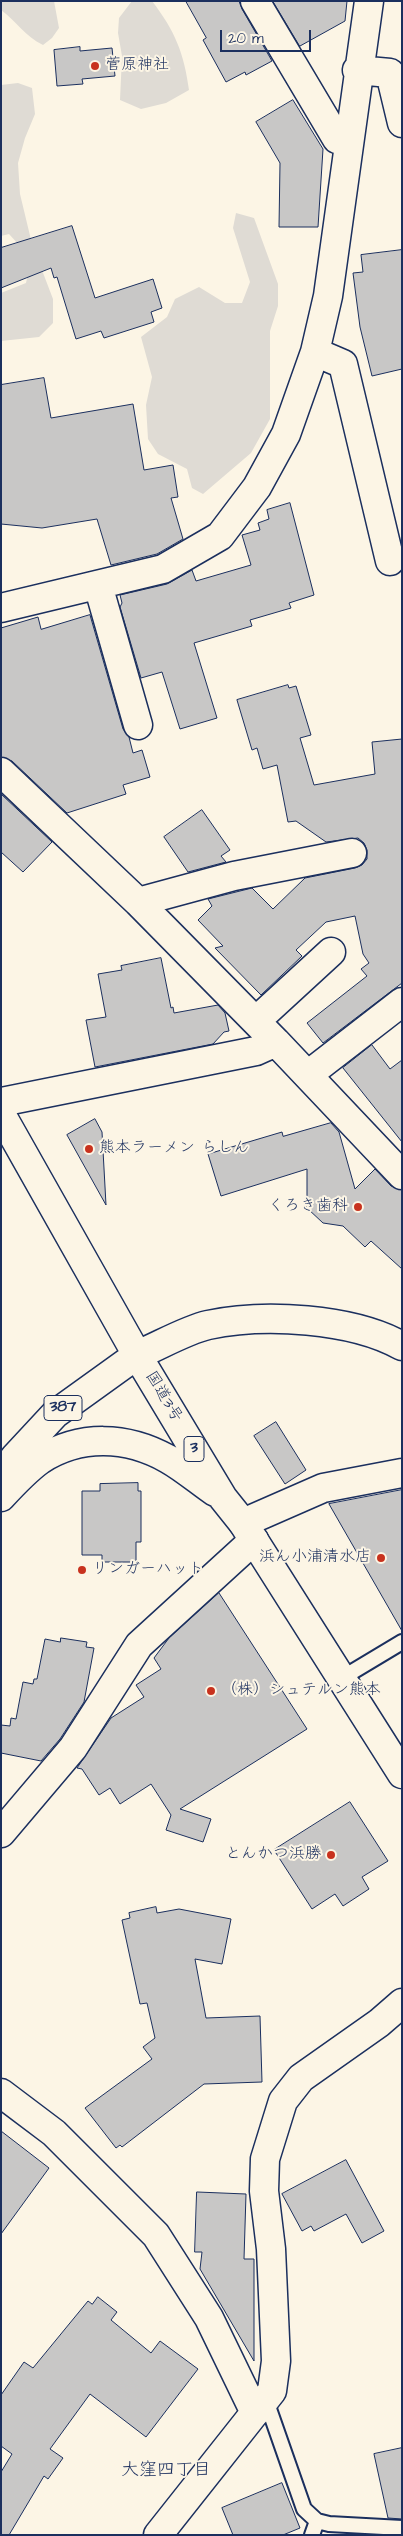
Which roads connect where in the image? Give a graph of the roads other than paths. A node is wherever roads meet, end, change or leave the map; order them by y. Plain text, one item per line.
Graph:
1 (255, 1) edge
2 (369, 1) edge
3 (357, 70) junction
4 (402, 123) edge
5 (348, 143) junction
6 (315, 352) junction
7 (390, 561) dead end
8 (98, 585) junction
9 (1, 608) edge
10 (138, 725) dead end
11 (1, 772) edge
12 (352, 853) dead end
13 (138, 902) junction
14 (331, 952) dead end
15 (402, 1002) edge
16 (257, 1020) junction
17 (276, 1042) junction
18 (309, 1074) junction
19 (1, 1102) edge
20 (1, 1114) edge
21 (402, 1175) edge
22 (402, 1346) edge
23 (137, 1355) junction
24 (402, 1473) edge
25 (1, 1475) edge
26 (1, 1497) edge
27 (223, 1498) junction
28 (249, 1531) junction
29 (402, 1642) edge
30 (342, 1678) junction
31 (402, 1774) edge
32 (1, 1833) edge
33 (402, 2003) edge
34 (1, 2093) edge
35 (259, 2407) junction
36 (317, 2520) junction
37 (402, 2528) edge
38 (158, 2535) edge
39 (312, 2535) edge

1 - 5 main road
2 - 3 main road
3 - 4 main road
3 - 5 main road
5 - 6 main road
6 - 7 main road
6 - 8 main road
8 - 9 main road
8 - 10 main road
11 - 13 main road
12 - 13 main road
13 - 16 main road
14 - 16 main road
15 - 18 main road
16 - 17 main road
17 - 18 main road
17 - 19 main road
18 - 21 main road
20 - 23 main road, 国道3号 / 3
22 - 23 main road
23 - 25 main road, 387
23 - 27 main road, 国道3号 / 3
24 - 28 main road
26 - 27 main road
27 - 28 main road, 国道3号 / 3
28 - 30 main road, 国道3号 / 3
28 - 32 main road
29 - 30 lane
30 - 31 main road, 国道3号 / 3
33 - 35 main road
34 - 35 main road
35 - 36 lane
35 - 38 main road
36 - 37 lane
36 - 39 lane

